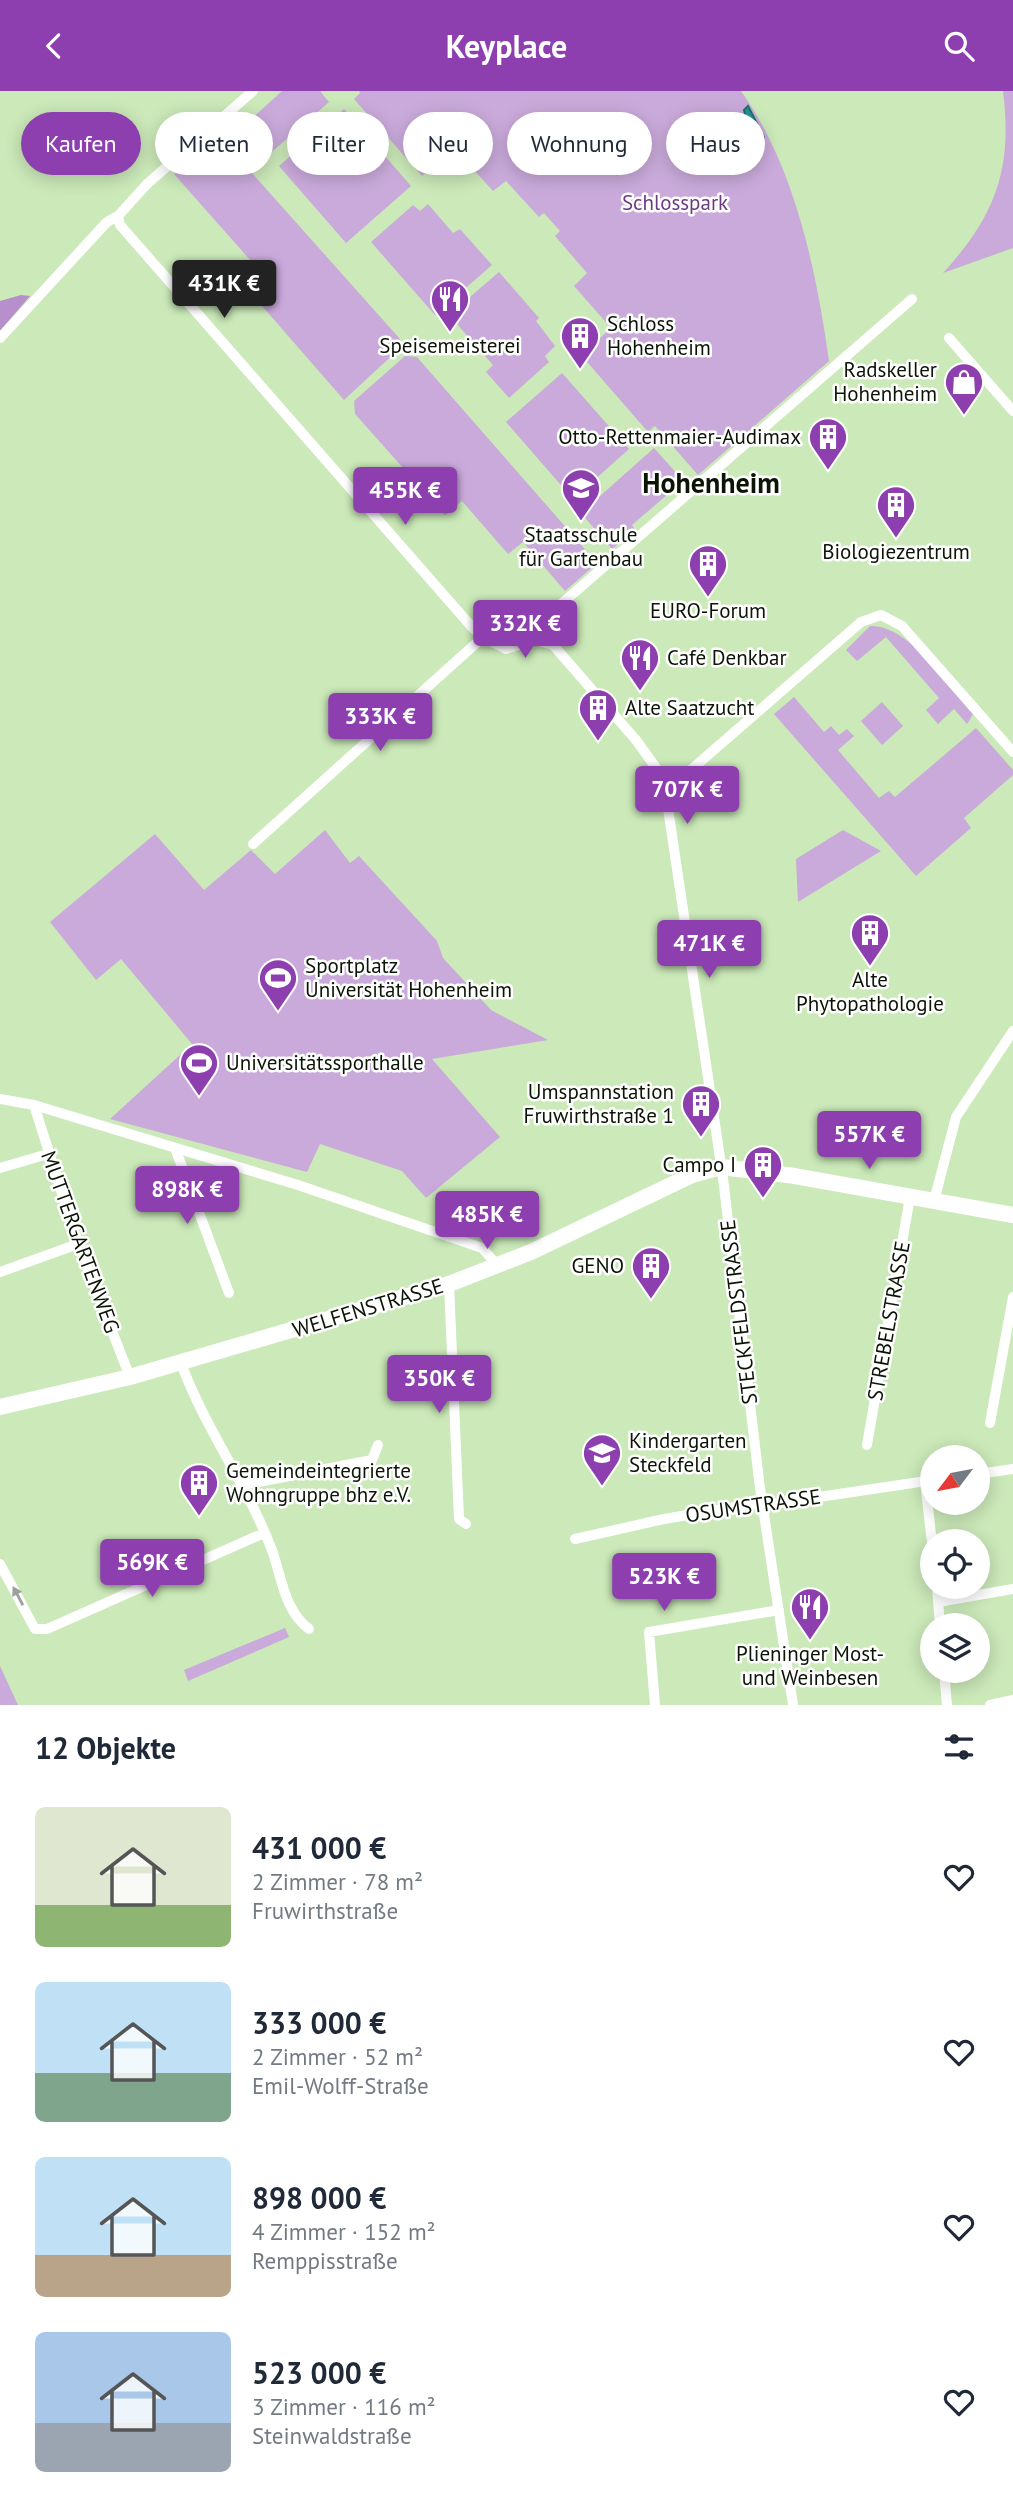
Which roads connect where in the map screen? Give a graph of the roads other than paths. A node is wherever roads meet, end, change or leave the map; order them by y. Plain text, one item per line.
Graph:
1 (253, 91) edge
2 (118, 216) junction
3 (912, 299) dead end
4 (0, 338) edge
5 (950, 338) dead end
6 (1013, 411) edge
7 (483, 637) junction
8 (544, 641) junction
9 (1013, 752) edge
10 (672, 790) junction
11 (253, 844) dead end
12 (1013, 1031) edge
13 (0, 1099) edge
14 (34, 1105) junction
15 (175, 1148) junction
16 (48, 1154) junction
17 (0, 1168) edge
18 (722, 1173) junction
19 (910, 1197) junction
20 (934, 1201) junction
21 (1013, 1215) edge
22 (78, 1244) junction
23 (498, 1266) junction
24 (0, 1272) edge
25 (449, 1284) junction
26 (229, 1293) dead end
27 (1013, 1297) edge
28 (181, 1363) junction
29 (130, 1377) junction
30 (0, 1407) edge
31 (990, 1423) dead end
32 (378, 1445) dead end
33 (867, 1445) dead end
34 (1013, 1469) edge
35 (990, 1472) edge
36 (920, 1482) edge
37 (243, 1485) junction
38 (765, 1505) junction
39 (466, 1524) dead end
40 (264, 1533) junction
41 (575, 1539) dead end
42 (0, 1564) edge
43 (1013, 1589) edge
44 (938, 1599) edge
45 (938, 1602) junction
46 (779, 1610) junction
47 (939, 1613) edge
48 (309, 1629) dead end
49 (945, 1683) edge
50 (1013, 1700) edge
51 (655, 1705) edge
52 (793, 1705) edge
53 (947, 1705) edge
54 (990, 1705) edge

1 - 2 street
2 - 4 street
2 - 7 street
3 - 8 street
5 - 6 street
7 - 8 street
7 - 11 street
8 - 10 street
9 - 10 street
10 - 18 street, STECKFELDSTRASSE
12 - 20 street
13 - 14 street
14 - 15 street
14 - 16 street, MUTTERGARTENWEG
15 - 23 street
15 - 26 street
16 - 17 street
16 - 22 street, MUTTERGARTENWEG
18 - 19 street
18 - 23 street, WELFENSTRASSE
18 - 38 street, STECKFELDSTRASSE
19 - 20 street
19 - 33 street, STREBELSTRASSE
20 - 21 street
22 - 24 street
22 - 29 street, MUTTERGARTENWEG
23 - 25 street, WELFENSTRASSE
25 - 28 street, WELFENSTRASSE
25 - 39 street
27 - 31 street
28 - 29 street, WELFENSTRASSE
28 - 37 street
29 - 30 street, WELFENSTRASSE
32 - 37 street
34 - 35 street
36 - 38 street, OSUMSTRASSE
37 - 40 street
38 - 41 street, OSUMSTRASSE
38 - 46 street, STECKFELDSTRASSE
40 -> 42 street
40 - 48 street
43 - 45 street
44 - 45 street
45 - 47 street
46 - 51 street
46 - 52 street, STECKFELDSTRASSE
49 - 53 street
50 - 54 street

